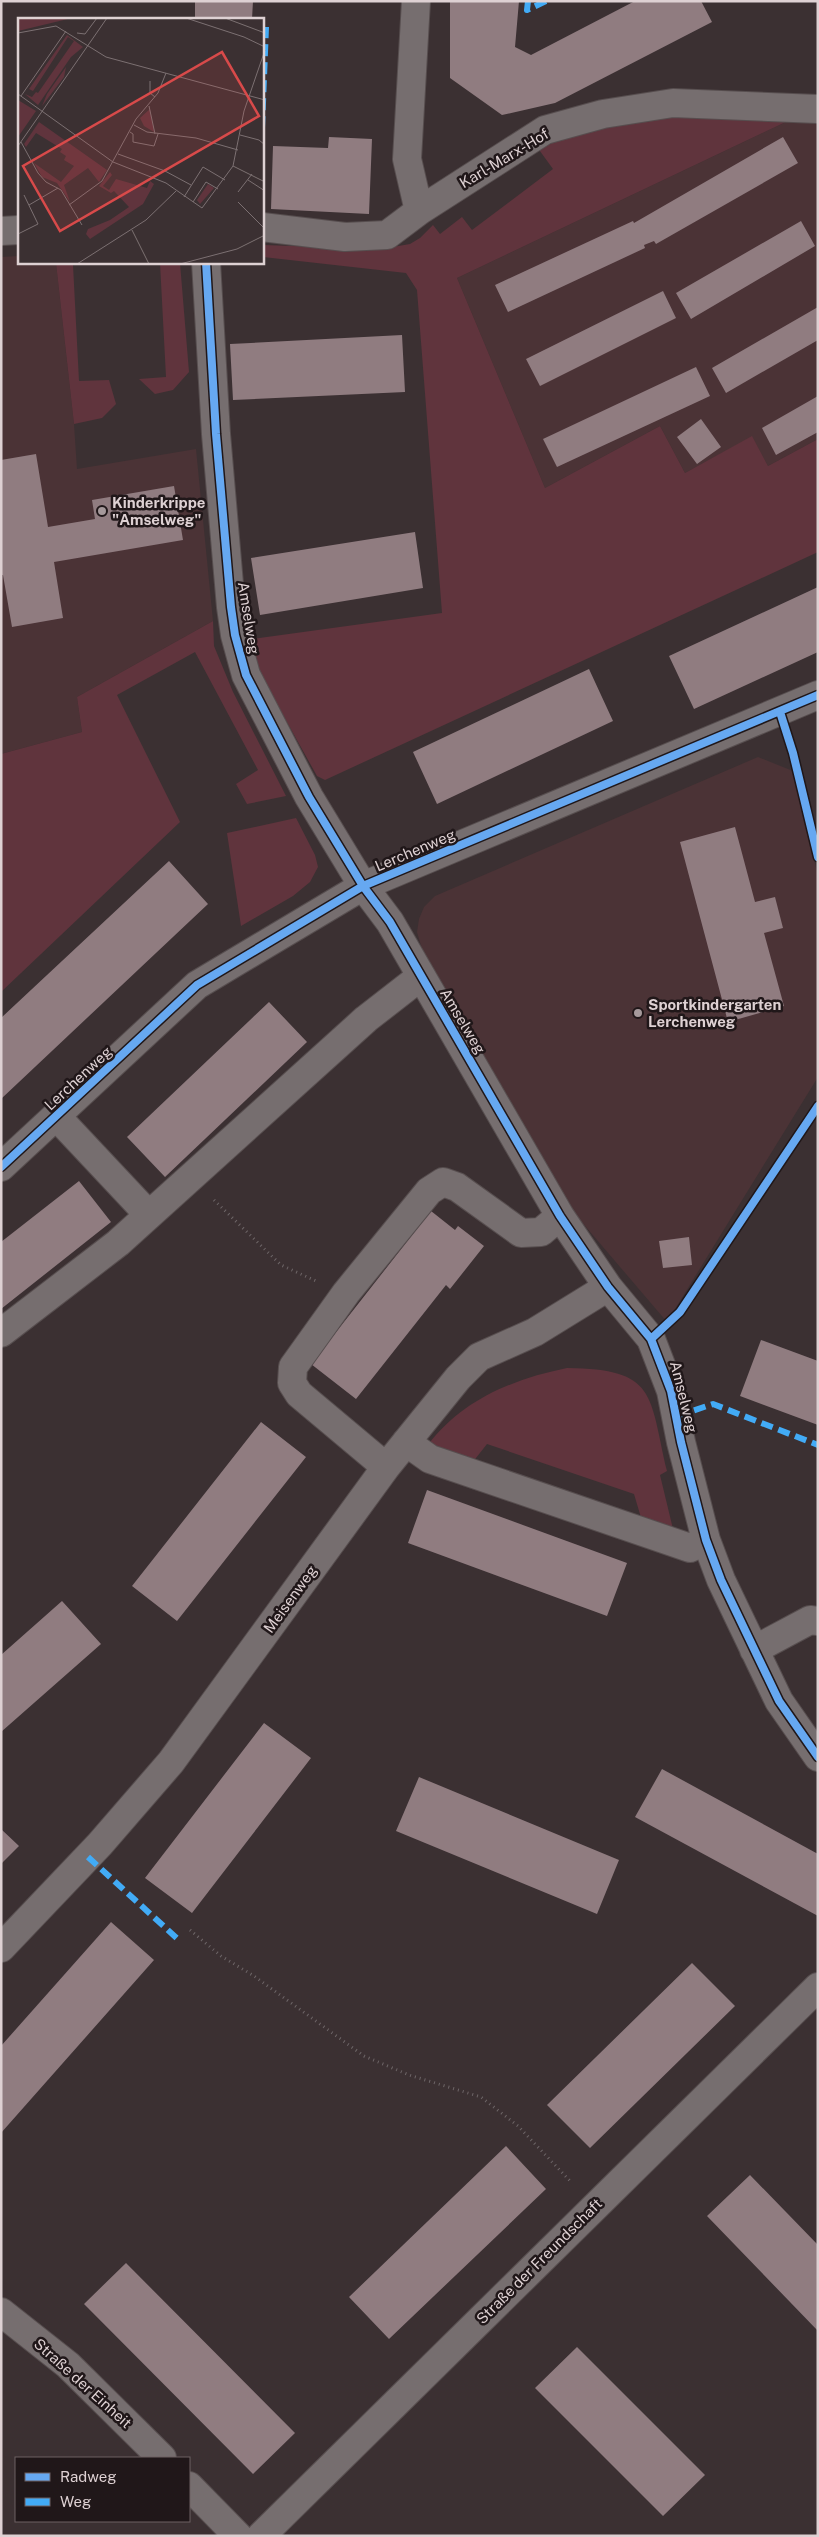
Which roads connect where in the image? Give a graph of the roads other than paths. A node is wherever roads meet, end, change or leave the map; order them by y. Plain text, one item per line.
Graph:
1 (416, 1) edge
2 (818, 109) edge
3 (419, 211) junction
4 (264, 227) edge
5 (1, 230) edge
6 (18, 230) edge
7 (206, 264) edge
8 (818, 695) edge
9 (364, 886) junction
10 (420, 976) junction
11 (57, 1116) junction
12 (1, 1167) edge
13 (149, 1214) junction
14 (560, 1216) junction
15 (608, 1287) junction
16 (1, 1333) edge
17 (406, 1442) junction
18 (386, 1468) junction
19 (706, 1540) junction
20 (818, 1621) edge
21 (754, 1650) junction
22 (818, 1757) edge
23 (1, 1948) edge
24 (818, 1987) edge
25 (1, 2312) edge
26 (161, 2457) edge
27 (190, 2487) edge
28 (238, 2536) edge
29 (261, 2536) edge

1 - 3 street
2 - 3 street, Karl-Marx-Hof
3 - 4 street, Karl-Marx-Hof
5 - 6 street
7 - 9 street, Amselweg
8 - 9 street, Lerchenweg
9 - 10 street, Amselweg
9 - 11 street, Lerchenweg
10 - 13 street
10 - 14 street, Amselweg
11 - 12 street, Lerchenweg
11 - 13 street
13 - 16 street
14 - 15 street, Amselweg
14 - 18 street
15 - 17 street, Meisenweg
15 - 19 street, Amselweg
17 - 18 street, Meisenweg
17 - 19 street
18 - 23 street, Meisenweg
19 - 21 street, Amselweg
20 - 21 street
21 - 22 street, Amselweg
24 - 29 street, Straße der Freundschaft
25 - 26 street, Straße der Einheit
27 - 28 street

